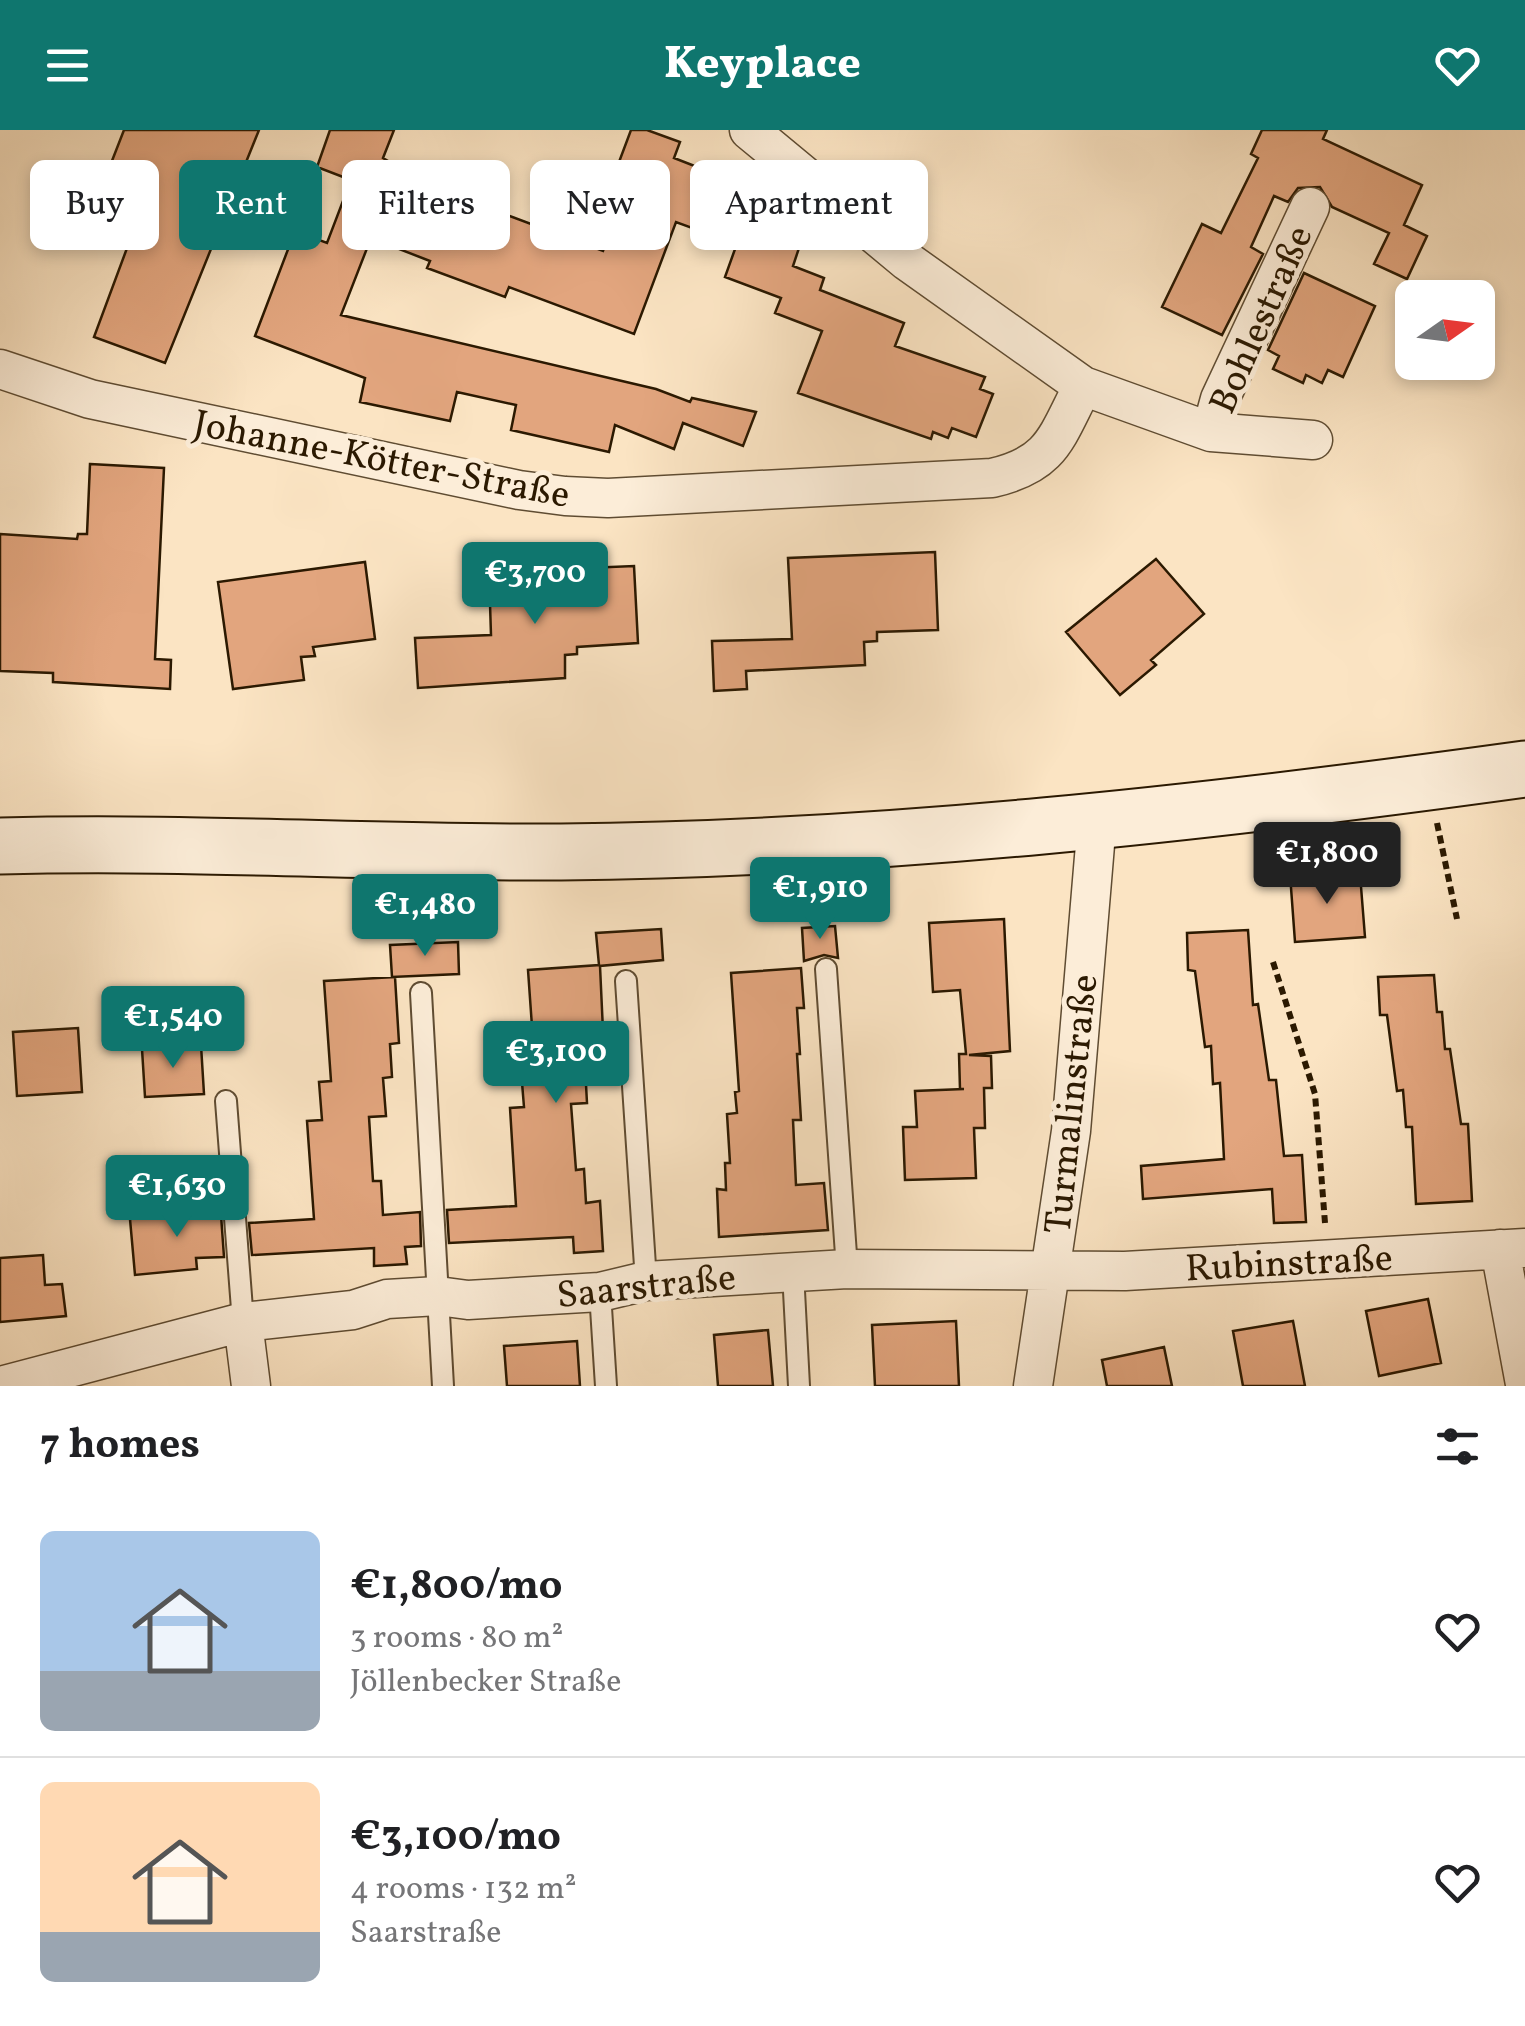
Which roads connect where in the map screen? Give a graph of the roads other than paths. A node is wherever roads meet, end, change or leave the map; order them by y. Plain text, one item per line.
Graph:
1 (749, 130) edge
2 (1310, 207) dead end
3 (0, 369) edge
4 (1083, 386) junction
5 (1211, 432) junction
6 (1313, 440) dead end
7 (1525, 769) edge
8 (1097, 821) junction
9 (0, 846) edge
10 (826, 969) dead end
11 (626, 981) dead end
12 (421, 993) dead end
13 (226, 1101) dead end
14 (1512, 1249) edge
15 (847, 1268) junction
16 (1052, 1270) junction
17 (793, 1272) junction
18 (646, 1281) junction
19 (600, 1292) junction
20 (438, 1296) junction
21 (243, 1322) junction
22 (1525, 1384) edge
23 (1, 1386) edge
24 (250, 1386) edge
25 (443, 1386) edge
26 (606, 1386) edge
27 (800, 1386) edge
28 (1033, 1386) edge

1 - 4 street, Bohlestraße
2 - 5 street, Bohlestraße
3 - 4 street, Johanne-Kötter-Straße
4 - 5 street, Bohlestraße
5 - 6 street, Bohlestraße
7 - 8 main road
8 - 9 main road
8 - 16 street, Turmalinstraße
10 - 15 lane
11 - 18 lane
12 - 20 lane
13 - 21 lane
14 - 16 street, Rubinstraße
14 - 22 street
15 - 16 street, Saarstraße
15 - 17 street, Saarstraße
16 - 28 street, Turmalinstraße
17 - 18 street, Saarstraße
17 - 27 lane
18 - 19 street, Saarstraße
19 - 20 street, Saarstraße
19 - 26 lane
20 - 21 street, Saarstraße
20 - 25 lane
21 - 23 street, Saarstraße
21 - 24 street

